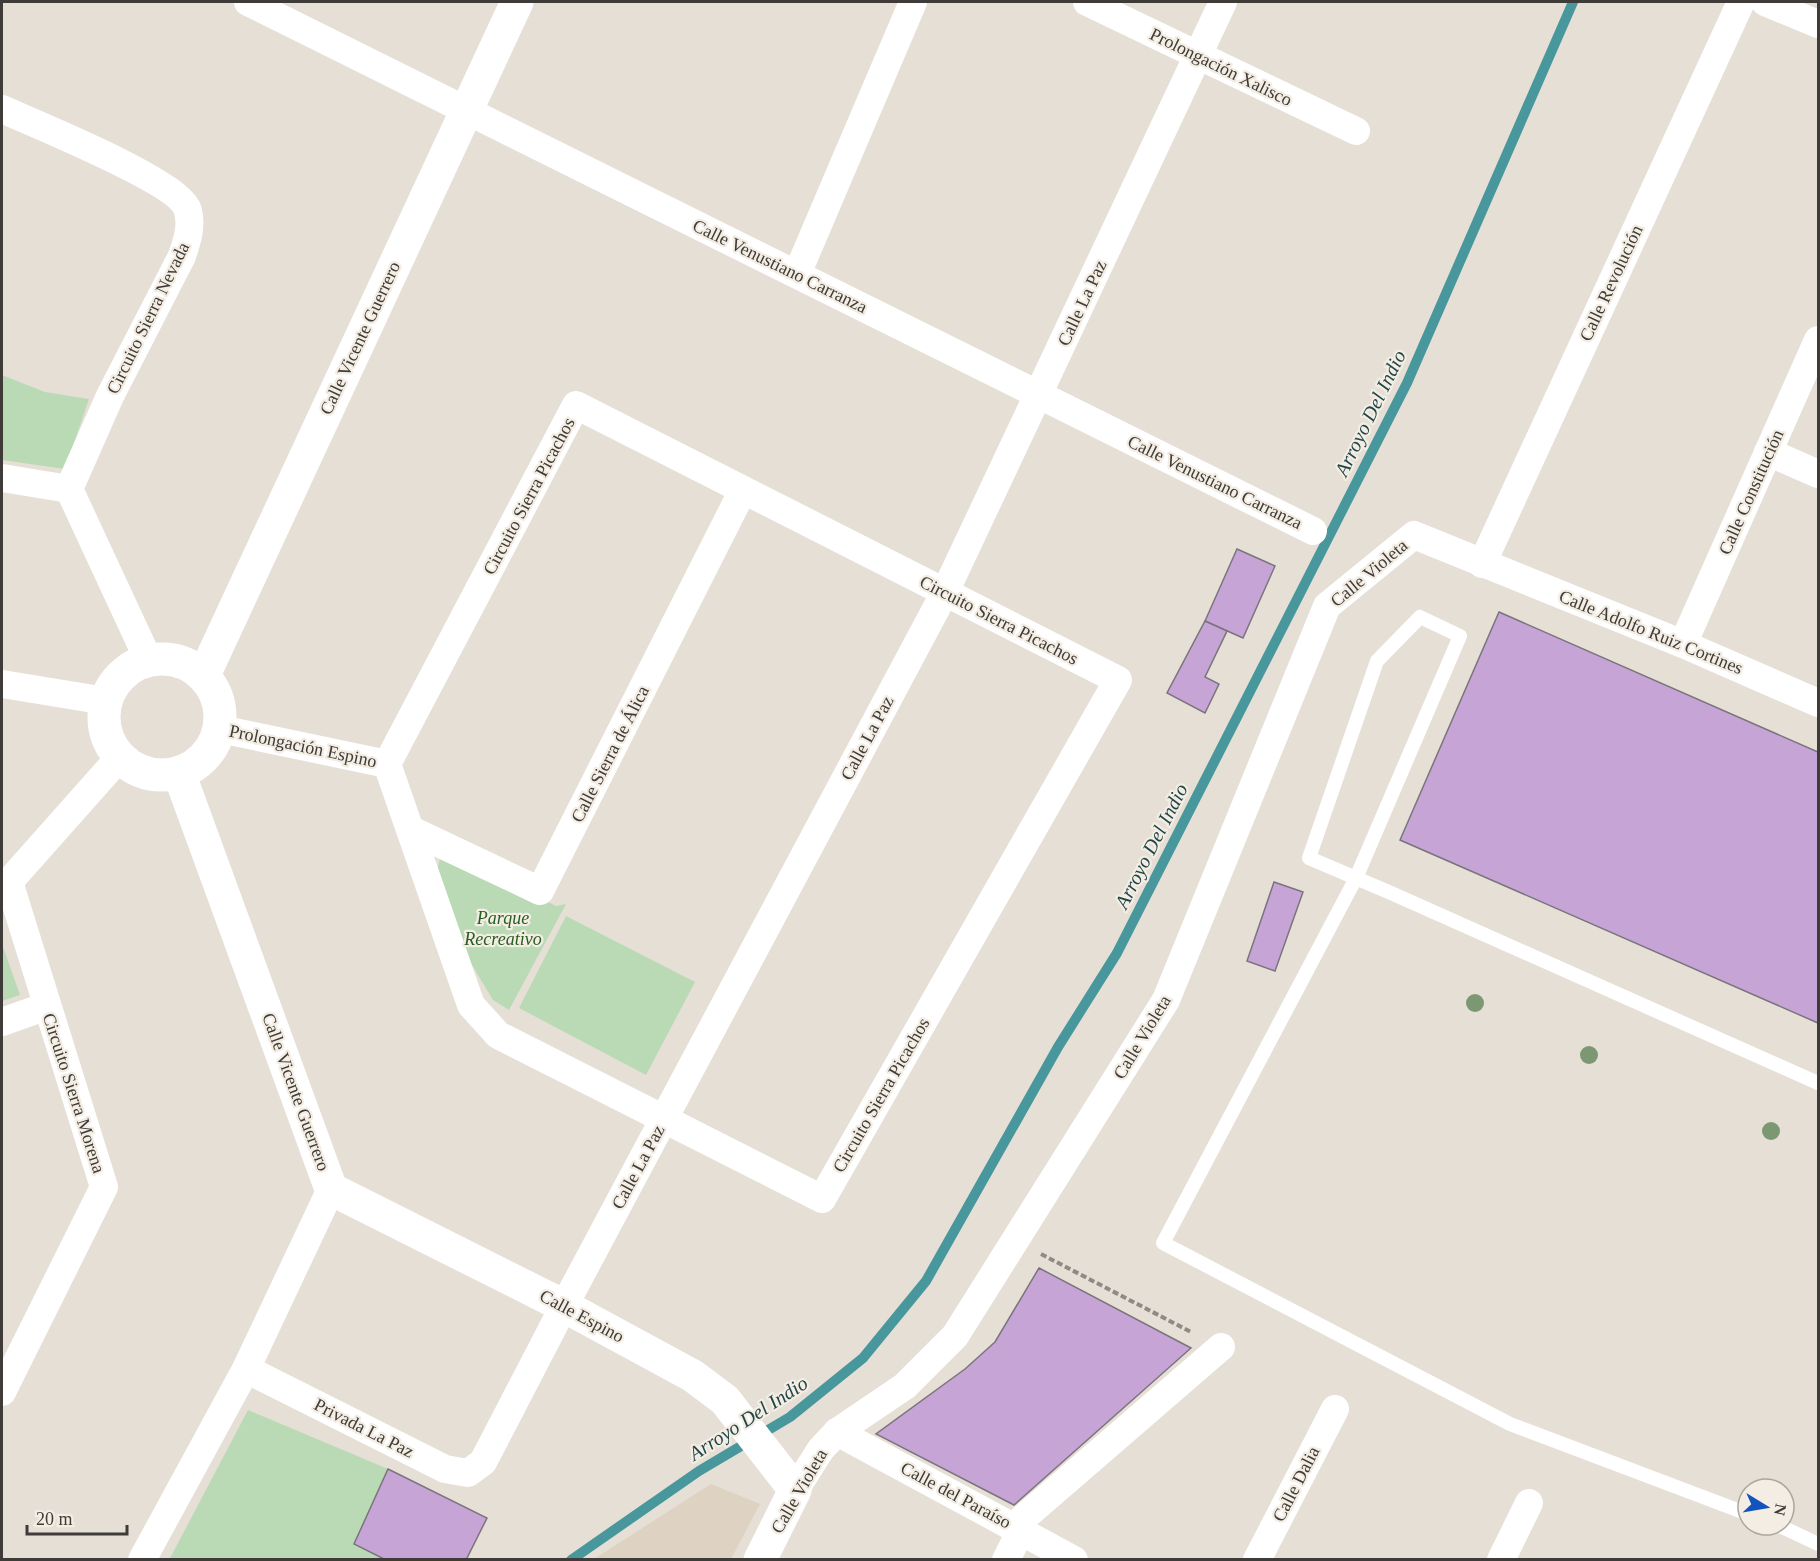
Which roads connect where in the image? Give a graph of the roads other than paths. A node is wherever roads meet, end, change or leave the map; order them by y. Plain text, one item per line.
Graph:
1 (248, 2) edge
2 (518, 2) edge
3 (913, 2) edge
4 (1087, 2) edge
5 (1223, 2) edge
6 (1741, 2) edge
7 (1765, 2) edge
8 (1818, 24) edge
9 (1199, 56) junction
10 (2, 109) edge
11 (467, 110) junction
12 (1356, 131) dead end
13 (797, 274) junction
14 (1818, 340) edge
15 (1039, 394) junction
16 (1768, 452) junction
17 (1818, 474) edge
18 (2, 478) edge
19 (69, 489) junction
20 (743, 490) junction
21 (1313, 531) dead end
22 (1482, 564) junction
23 (945, 592) junction
24 (1683, 644) junction
25 (148, 659) junction
26 (204, 675) junction
27 (2, 684) edge
28 (106, 701) junction
29 (1818, 703) edge
30 (220, 729) junction
31 (120, 757) junction
32 (387, 764) junction
33 (179, 773) junction
34 (411, 830) junction
35 (1356, 878) junction
36 (5, 882) edge
37 (47, 1006) junction
38 (2, 1022) edge
39 (1818, 1083) edge
40 (663, 1119) junction
41 (331, 1189) junction
42 (564, 1306) junction
43 (1221, 1347) road end
44 (246, 1369) junction
45 (2, 1392) edge
46 (1335, 1409) dead end
47 (837, 1432) junction
48 (483, 1462) joint
49 (795, 1490) junction
50 (1529, 1503) dead end
51 (1736, 1509) edge
52 (1017, 1528) junction
53 (1796, 1534) edge
54 (1818, 1544) edge
55 (142, 1560) edge
56 (760, 1560) edge
57 (1006, 1560) edge
58 (1074, 1560) edge
59 (1257, 1560) edge
60 (1501, 1560) edge

1 - 11 street, Calle Venustiano Carranza
2 - 11 street, Calle Vicente Guerrero
3 - 13 street
4 - 9 street, Prolongación Xalisco
5 - 9 street, Calle La Paz
6 - 22 street, Calle Revolución
7 - 8 street
9 - 12 street, Prolongación Xalisco
9 - 15 street, Calle La Paz
10 - 19 street, Circuito Sierra Nevada
11 - 13 street, Calle Venustiano Carranza
11 - 26 street, Calle Vicente Guerrero
13 - 15 street, Calle Venustiano Carranza
14 - 16 street, Calle Constitución
15 - 21 street, Calle Venustiano Carranza
15 - 23 street, Calle La Paz
16 - 17 street
16 - 24 street, Calle Constitución
18 - 19 street
19 - 25 street
20 - 23 street, Circuito Sierra Picachos
20 - 32 street, Circuito Sierra Picachos
20 - 34 street, Calle Sierra de Álica
22 - 24 street, Calle Adolfo Ruiz Cortines
22 - 47 street, Calle Violeta
23 - 40 street, Calle La Paz
23 - 40 street, Circuito Sierra Picachos
24 - 29 street, Calle Adolfo Ruiz Cortines
25 - 26 street
25 - 28 street
26 - 30 street
27 - 28 street
28 - 31 street
30 - 32 street, Prolongación Espino
30 - 33 street
31 - 33 street
31 - 36 street, Circuito Sierra Morena
32 - 34 street, Circuito Sierra Picachos
33 - 41 street, Calle Vicente Guerrero
34 - 40 street, Circuito Sierra Picachos
35 - 35 lane
35 - 39 lane
35 - 51 lane
36 - 37 street, Circuito Sierra Morena
37 - 38 street
37 - 45 street, Circuito Sierra Morena
40 - 42 street, Calle La Paz
41 - 42 street, Calle Espino
41 - 44 street, Calle Vicente Guerrero
42 - 48 street, Calle La Paz
42 - 49 street, Calle Espino
43 - 52 street
44 - 48 street, Privada La Paz
44 - 55 street, Calle Vicente Guerrero
46 - 59 street, Calle Dalia
47 - 49 street, Calle Violeta
47 - 52 street, Calle del Paraíso
49 - 56 street, Calle Violeta
50 - 60 street
52 - 57 street
52 - 58 street, Calle del Paraíso
53 - 54 lane

